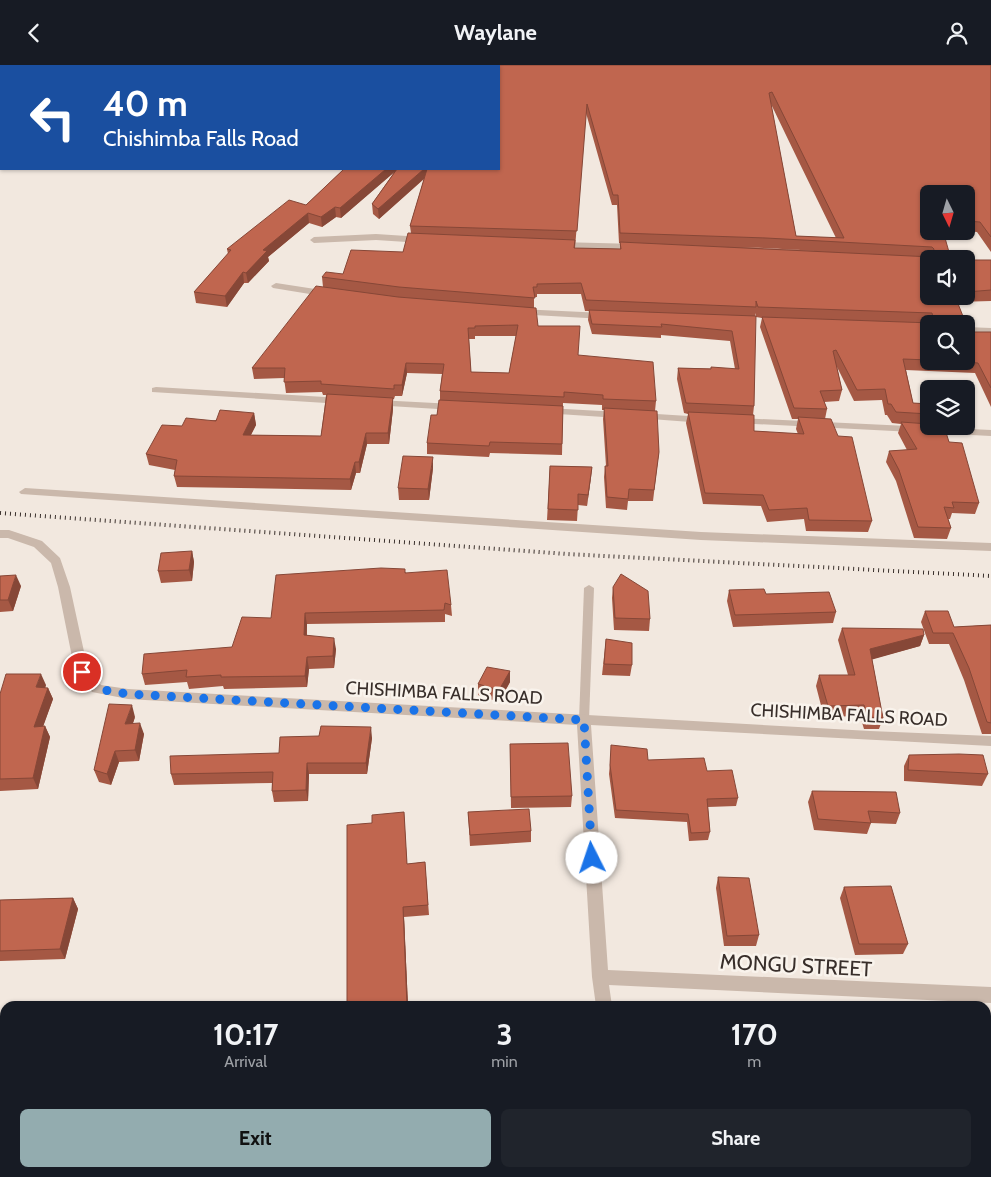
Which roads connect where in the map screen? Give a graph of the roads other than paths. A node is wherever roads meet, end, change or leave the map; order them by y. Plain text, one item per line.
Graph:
1 (314, 240) dead end
2 (430, 240) edge
3 (547, 244) edge
4 (651, 248) edge
5 (276, 286) dead end
6 (339, 295) edge
7 (512, 312) edge
8 (618, 317) edge
9 (975, 330) edge
10 (991, 331) edge
11 (156, 390) dead end
12 (348, 401) edge
13 (368, 403) edge
14 (465, 407) edge
15 (533, 411) edge
16 (991, 433) edge
17 (25, 492) dead end
18 (0, 534) edge
19 (991, 547) edge
20 (589, 588) dead end
21 (584, 720) junction
22 (991, 741) edge
23 (600, 977) junction
24 (991, 995) edge
25 (603, 1001) edge

1 - 2 street
3 - 4 street
5 - 6 street
7 - 8 street
9 - 10 street
11 - 12 street
13 - 14 street
15 - 16 street
17 - 19 street
18 - 21 street, CHISHIMBA FALLS ROAD
20 - 21 lane
21 - 22 street, CHISHIMBA FALLS ROAD
21 - 23 street
23 - 24 street, MONGU STREET
23 - 25 street

